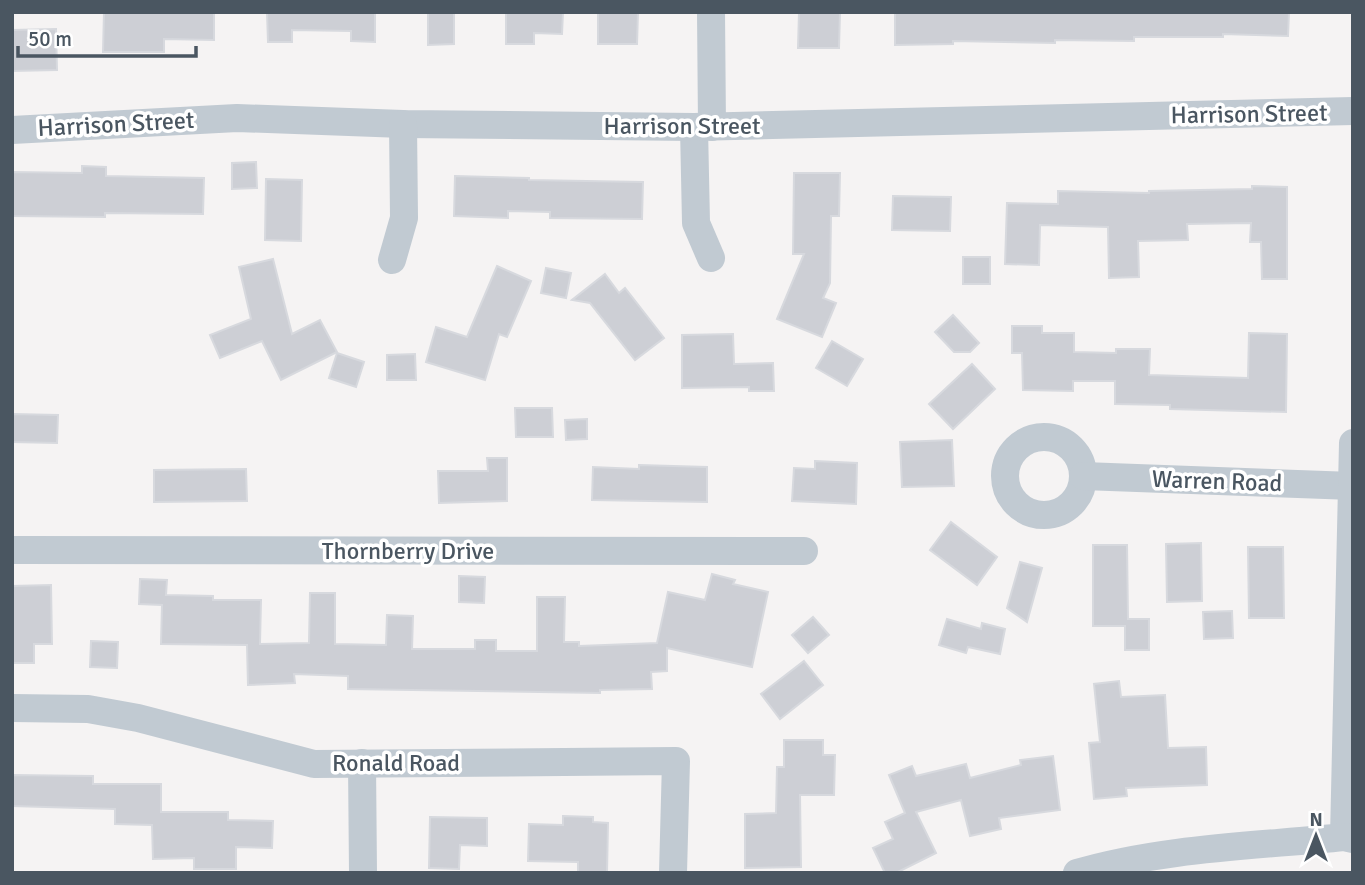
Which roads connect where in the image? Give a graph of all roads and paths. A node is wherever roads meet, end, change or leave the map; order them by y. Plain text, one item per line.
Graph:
1 (711, 12) edge
2 (1353, 111) edge
3 (403, 124) junction
4 (703, 127) junction
5 (12, 130) edge
6 (711, 258) dead end
7 (392, 260) dead end
8 (1353, 443) edge
9 (1083, 476) dead end
10 (1352, 486) edge
11 (12, 551) edge
12 (804, 551) dead end
13 (12, 708) edge
14 (362, 763) junction
15 (1348, 838) edge
16 (1167, 864) edge
17 (363, 873) edge
18 (673, 873) edge
19 (1077, 873) edge

1 - 4 street
2 - 4 street, Harrison Street
3 - 4 street, Harrison Street
3 - 5 street, Harrison Street
3 - 7 street
4 - 6 street
8 - 10 street
9 - 10 street, Warren Road
10 - 15 street
11 - 12 street, Thornberry Drive
13 - 14 street, Ronald Road
14 - 17 street
14 - 18 street, Ronald Road
15 - 16 street
16 - 19 street

